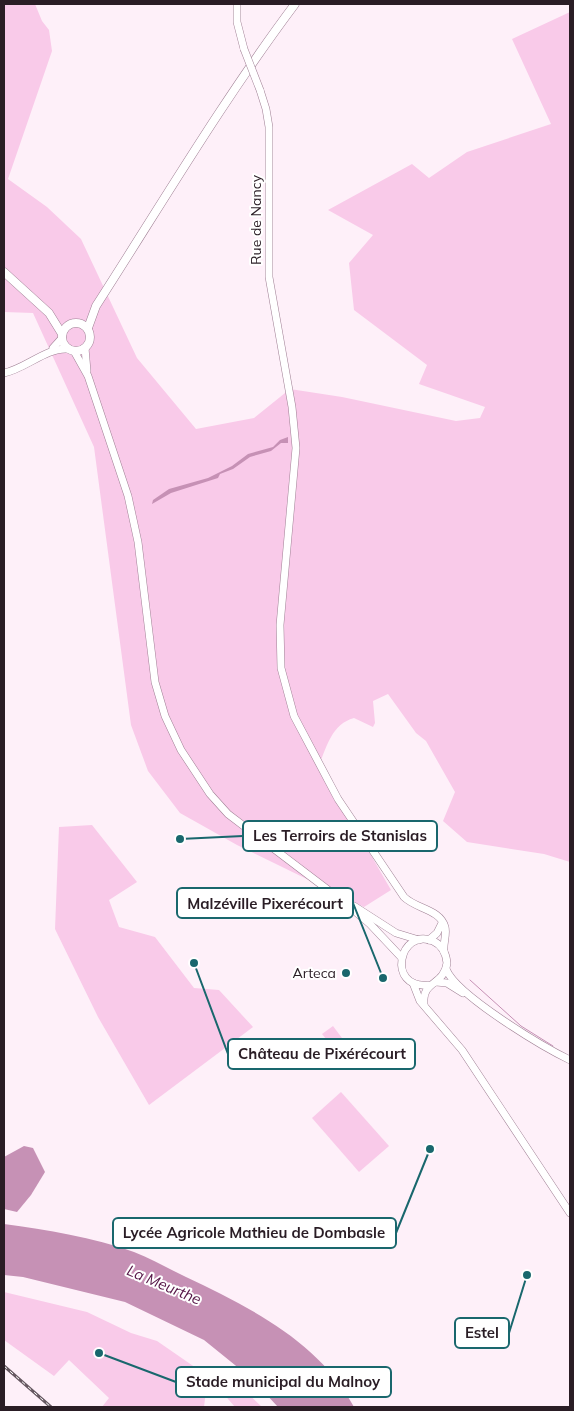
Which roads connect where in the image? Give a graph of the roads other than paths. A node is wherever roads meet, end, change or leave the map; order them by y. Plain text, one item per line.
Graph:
1 (237, 4) edge
2 (295, 4) edge
3 (4, 272) edge
4 (96, 306) junction
5 (49, 313) junction
6 (74, 323) junction
7 (88, 328) junction
8 (62, 336) junction
9 (85, 348) junction
10 (71, 350) junction
11 (41, 358) junction
12 (4, 373) edge
13 (88, 376) junction
14 (344, 902) junction
15 (442, 923) junction
16 (419, 940) junction
17 (429, 940) junction
18 (444, 951) junction
19 (401, 957) junction
20 (446, 968) junction
21 (436, 982) junction
22 (413, 983) junction
23 (428, 985) junction
24 (470, 996) junction
25 (424, 1004) junction
26 (570, 1060) edge
27 (570, 1213) edge

1 - 15 main road, Rue de Nancy, bridge
2 - 4 main road
3 - 5 main road
4 - 6 main road
4 - 7 main road
5 - 6 main road
5 - 8 main road
6 - 7 main road
6 - 8 main road
7 - 9 main road
8 - 10 main road
8 - 11 main road
9 - 10 main road
9 - 13 main road
10 - 11 main road
10 - 13 main road
11 - 12 main road
13 - 14 main road
14 - 16 main road
14 - 19 main road
15 - 17 main road
15 - 18 main road
16 - 17 main road
16 - 19 main road
17 - 18 main road
18 - 20 main road
19 - 22 main road
20 - 21 main road
20 - 24 main road
21 - 23 main road
21 - 24 main road
22 - 23 main road
22 - 25 main road
23 - 25 main road
24 - 26 main road
25 - 27 main road

